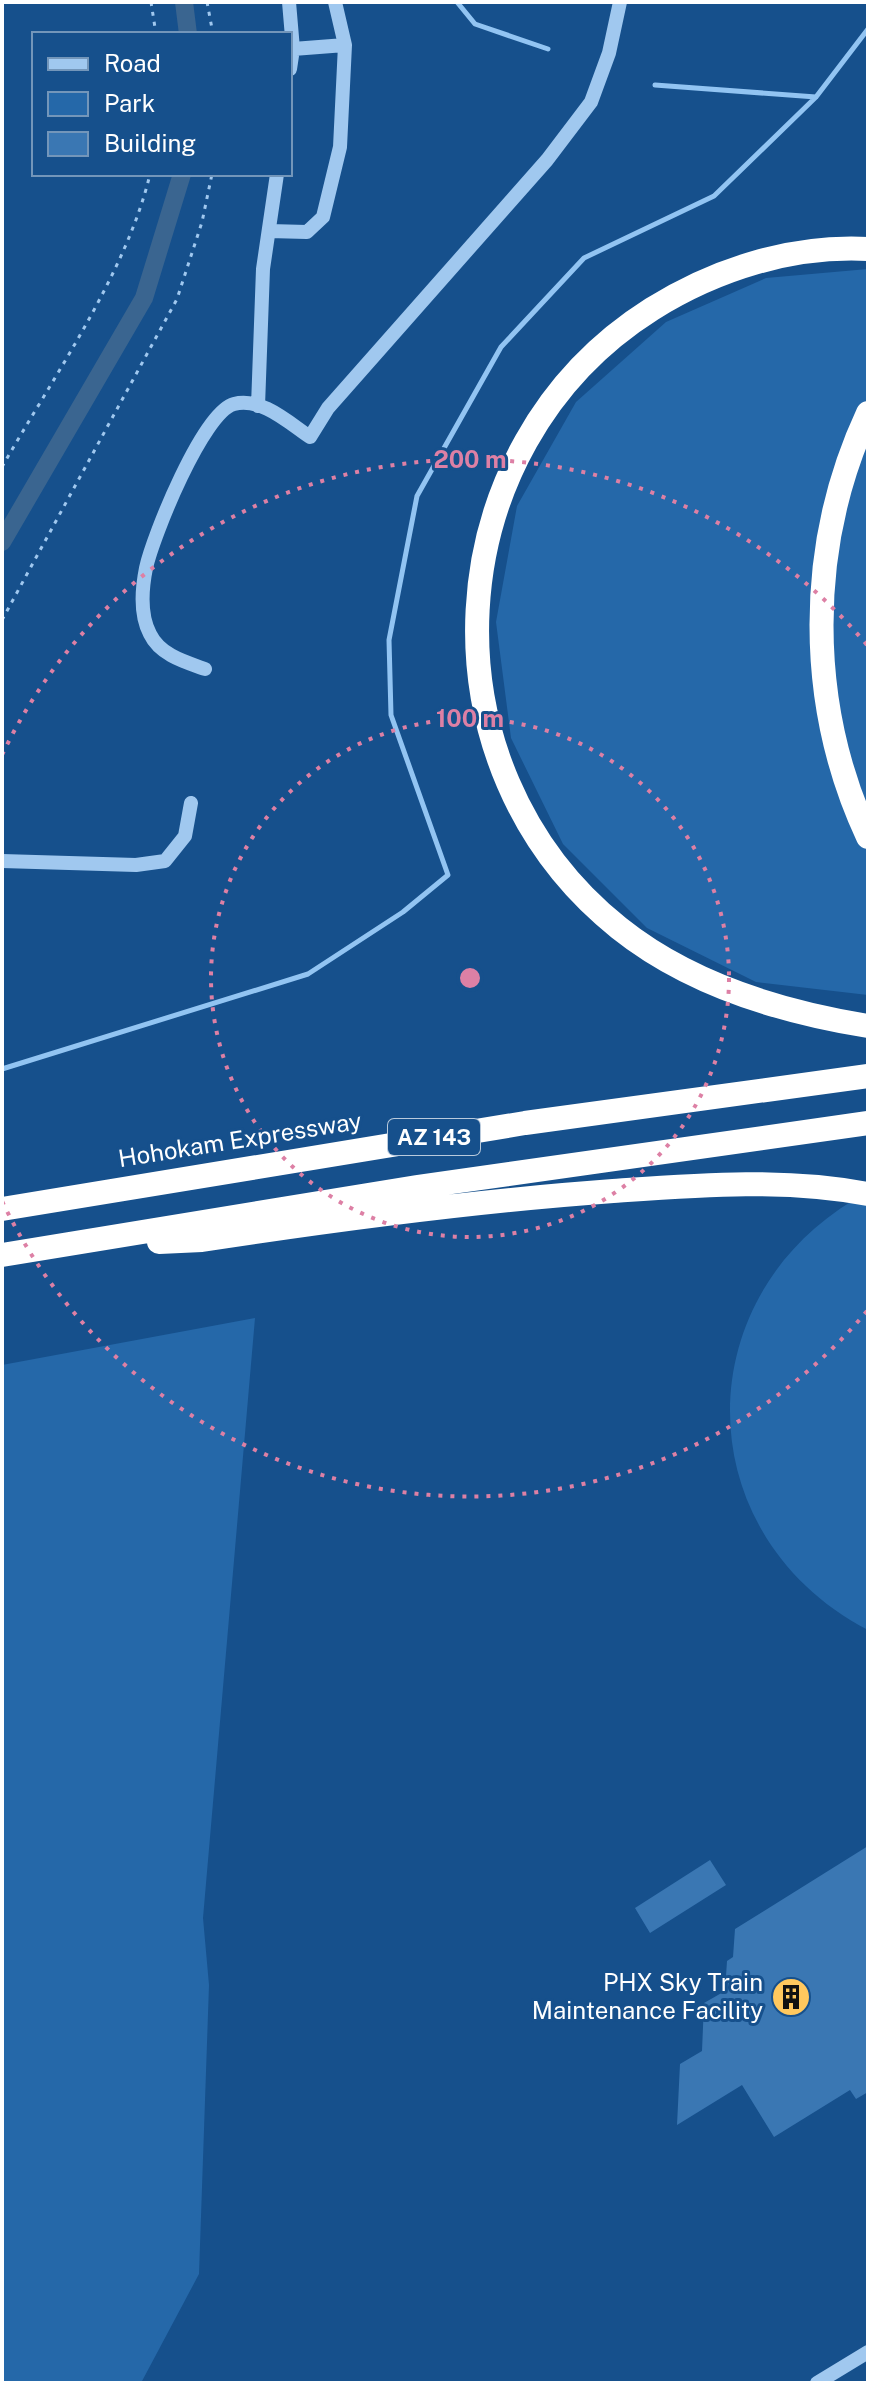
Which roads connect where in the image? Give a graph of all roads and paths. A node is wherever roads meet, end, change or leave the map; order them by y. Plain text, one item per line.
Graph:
1 (151, 2) edge
2 (207, 2) edge
3 (289, 2) edge
4 (335, 2) edge
5 (620, 2) edge
6 (156, 32) edge
7 (213, 32) edge
8 (292, 32) edge
9 (292, 37) edge
10 (345, 45) junction
11 (293, 49) junction
12 (292, 56) edge
13 (149, 176) edge
14 (212, 176) edge
15 (277, 176) edge
16 (269, 231) junction
17 (868, 249) edge
18 (258, 406) junction
19 (868, 413) edge
20 (2, 467) edge
21 (2, 620) edge
22 (205, 669) dead end
23 (191, 803) dead end
24 (868, 837) edge
25 (2, 861) edge
26 (868, 1026) edge
27 (868, 1076) edge
28 (868, 1123) edge
29 (868, 1194) edge
30 (2, 1209) edge
31 (52, 1247) junction
32 (2, 1255) edge
33 (868, 2352) edge
34 (817, 2383) edge

1 - 6 path
2 - 7 path
3 - 8 street
4 - 10 street
5 - 18 street
9 - 11 street
10 - 11 street
10 - 16 street
11 - 12 street
13 - 20 path
14 - 21 path
15 - 16 street
16 - 18 street
17 - 26 highway
18 - 22 street
19 - 24 highway
23 - 25 street
27 - 30 highway, Hohokam Expressway / AZ 143
28 - 31 highway, AZ 143
29 - 31 highway
31 - 32 highway, AZ 143
33 - 34 street

